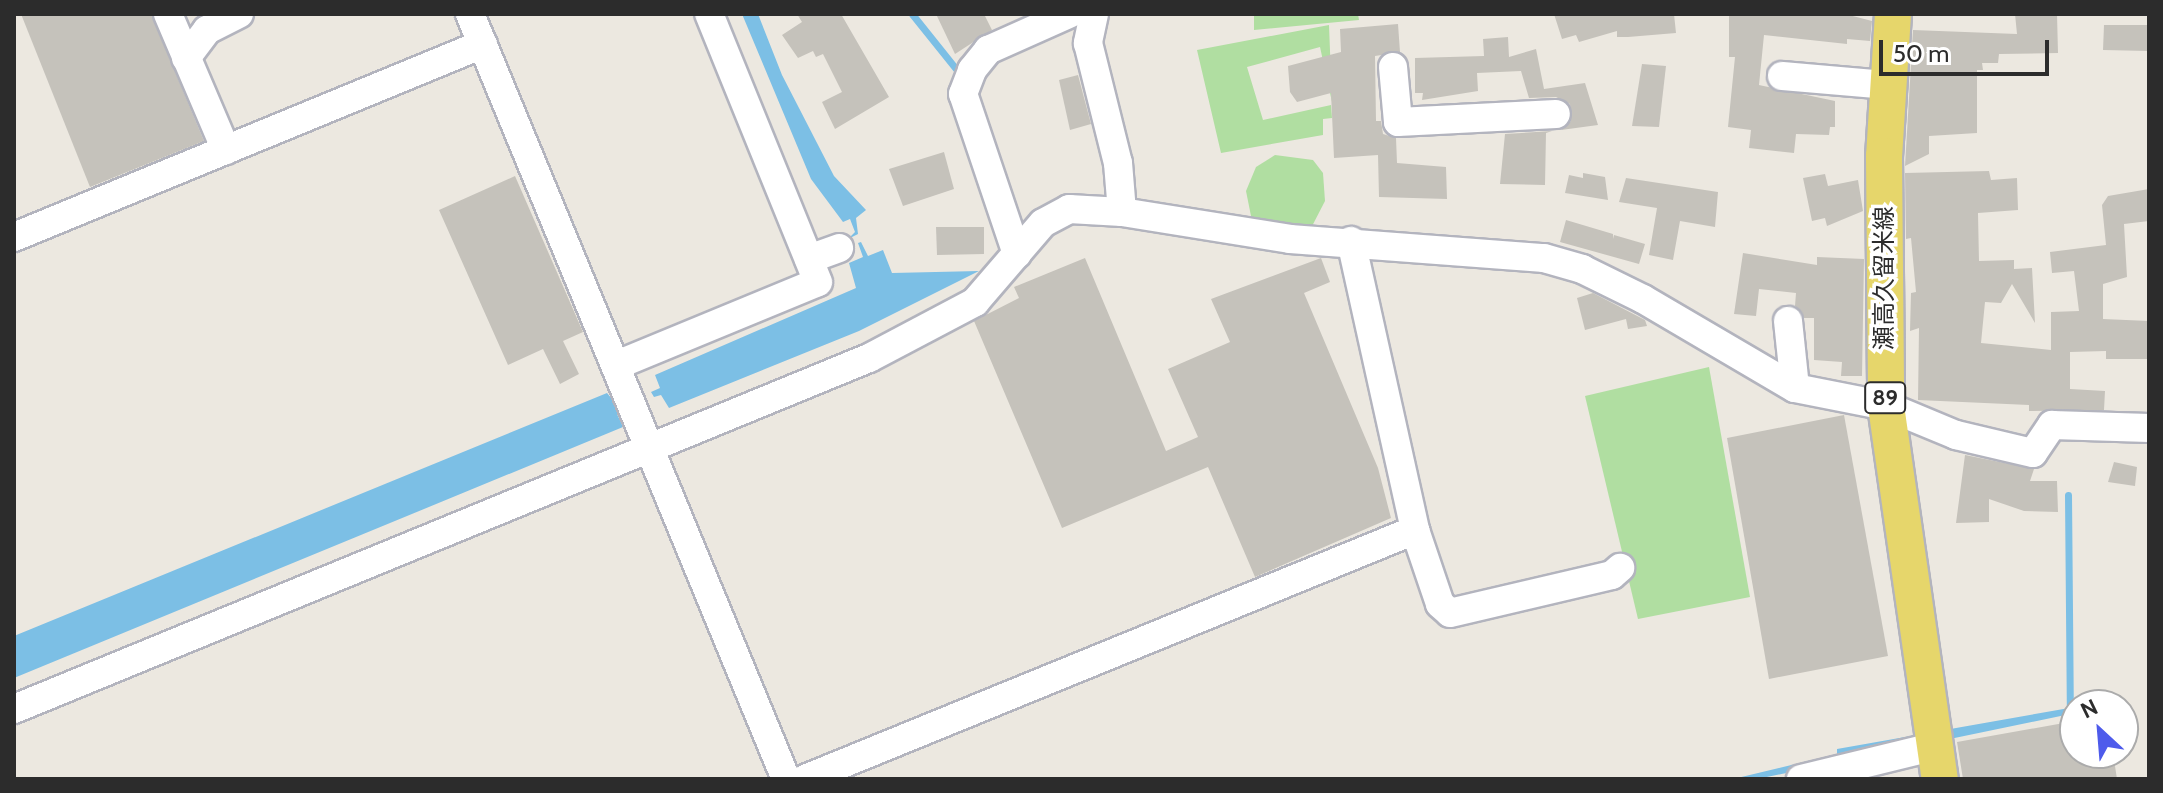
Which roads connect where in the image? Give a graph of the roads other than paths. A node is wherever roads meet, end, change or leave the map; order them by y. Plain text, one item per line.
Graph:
1 (168, 14) edge
2 (239, 14) edge
3 (470, 14) edge
4 (709, 14) edge
5 (1069, 14) edge
6 (1094, 14) edge
7 (1893, 14) edge
8 (483, 44) junction
9 (186, 58) junction
10 (1393, 67) dead end
11 (1782, 76) dead end
12 (1886, 85) junction
13 (1556, 114) dead end
14 (226, 150) junction
15 (1122, 212) junction
16 (14, 237) edge
17 (1351, 241) junction
18 (839, 248) dead end
19 (1017, 254) junction
20 (809, 259) junction
21 (1788, 321) dead end
22 (617, 365) junction
23 (1795, 388) junction
24 (1886, 406) junction
25 (2149, 428) edge
26 (651, 448) junction
27 (1415, 530) junction
28 (1620, 568) dead end
29 (14, 709) edge
30 (1938, 762) edge
31 (786, 779) edge
32 (805, 779) edge
33 (1801, 779) edge

1 - 9 street
2 - 9 street
3 - 8 street
4 - 20 street
5 - 19 street
6 - 15 street
7 - 12 main road, 瀬高久留米線 / 89
8 - 14 street
8 - 22 street
9 - 14 street
10 - 13 street
11 - 12 street
12 - 24 main road, 瀬高久留米線 / 89
14 - 16 street
15 - 17 street
15 - 19 street
17 - 23 street
17 - 27 street
18 - 20 street
19 - 26 street
20 - 22 street
21 - 23 street
22 - 26 street
23 - 24 street
24 - 25 street
24 - 30 main road, 瀬高久留米線 / 89
26 - 29 street
26 - 31 street
27 - 28 street
27 - 32 street
30 - 33 street

